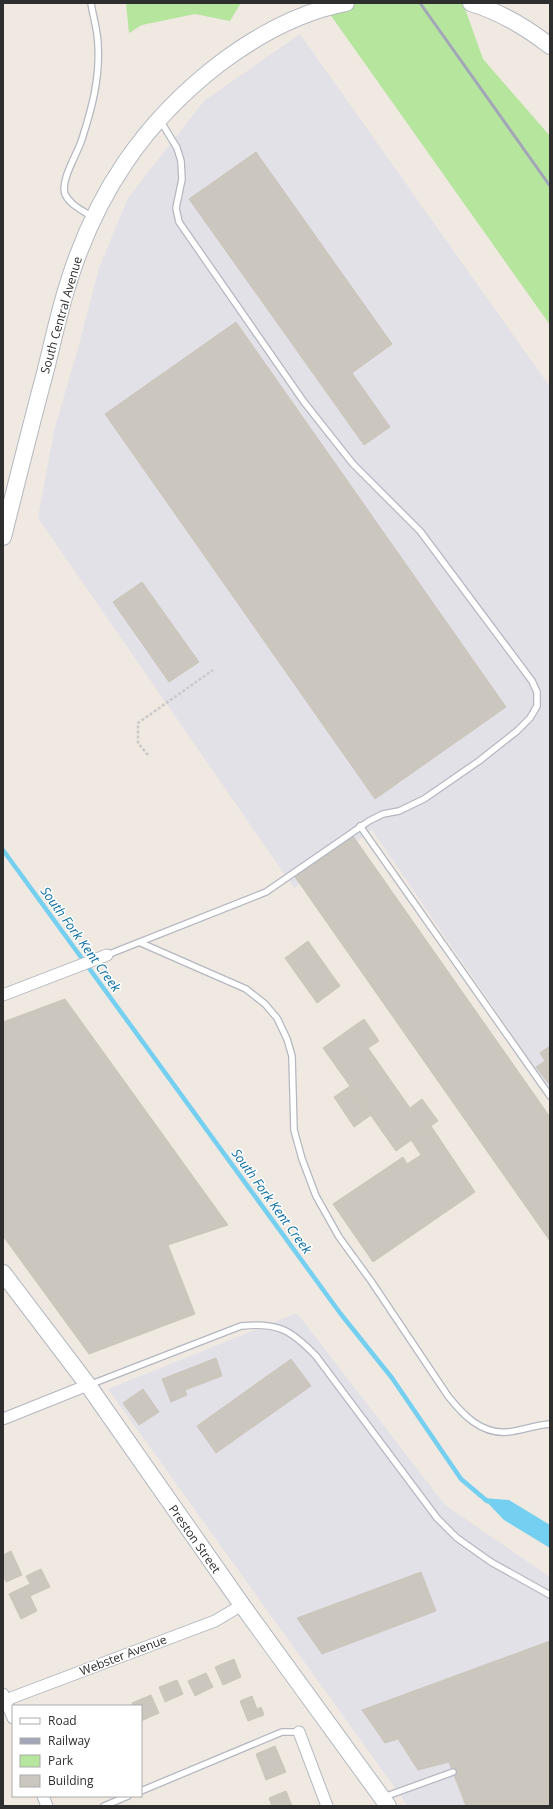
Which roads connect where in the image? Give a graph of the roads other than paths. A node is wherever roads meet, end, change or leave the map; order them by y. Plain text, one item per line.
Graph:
1 (91, 3) edge
2 (346, 3) edge
3 (471, 3) edge
4 (550, 46) edge
5 (159, 118) junction
6 (94, 217) junction
7 (3, 537) edge
8 (360, 826) junction
9 (141, 943) junction
10 (107, 955) joint
11 (3, 995) edge
12 (550, 1096) edge
13 (3, 1273) edge
14 (88, 1386) junction
15 (3, 1419) edge
16 (550, 1424) edge
17 (550, 1595) edge
18 (242, 1605) junction
19 (4, 1698) edge
20 (12, 1716) edge
21 (299, 1732) joint
22 (453, 1772) dead end
23 (142, 1791) edge
24 (126, 1797) edge
25 (385, 1802) edge
26 (104, 1806) edge
27 (327, 1806) edge

1 - 6 lane
2 - 5 main road, South Central Avenue
3 - 4 main road
5 - 6 main road, South Central Avenue
5 - 8 lane
6 - 7 main road, South Central Avenue
8 - 9 lane
8 - 12 lane
9 - 10 lane
9 - 16 lane
10 - 11 street
13 - 14 main road, Preston Street
14 - 15 street
14 - 17 lane
14 - 18 main road, Preston Street
18 - 19 street, Webster Avenue
18 - 25 main road, Preston Street
19 - 20 street
21 - 23 lane
21 - 27 street
22 - 25 lane
24 - 26 lane

